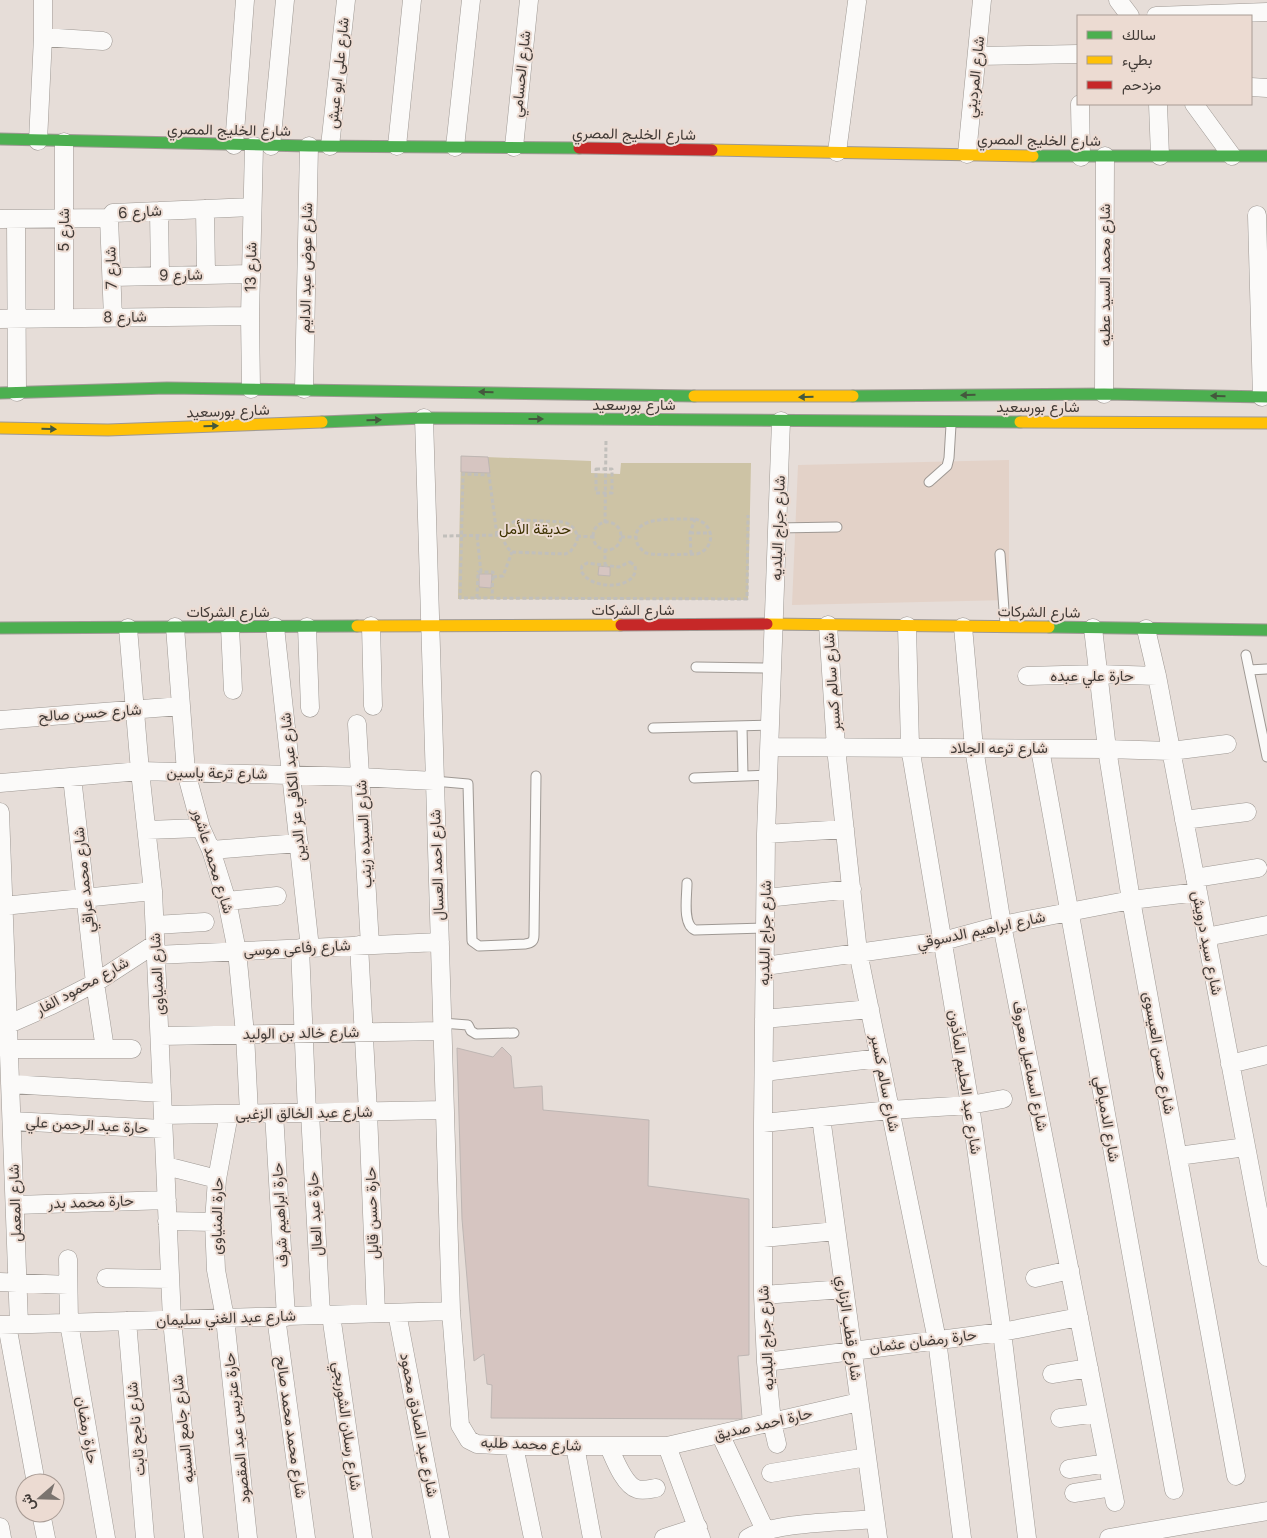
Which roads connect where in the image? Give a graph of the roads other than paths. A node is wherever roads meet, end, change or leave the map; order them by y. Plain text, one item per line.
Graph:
1 (43, 0) edge
2 (245, 0) edge
3 (285, 0) edge
4 (346, 0) edge
5 (412, 0) edge
6 (471, 0) edge
7 (529, 0) edge
8 (982, 0) edge
9 (1118, 0) edge
10 (857, 2) dead end
11 (1214, 10) edge
12 (1267, 12) edge
13 (1129, 15) edge
14 (1166, 15) edge
15 (43, 37) junction
16 (104, 41) dead end
17 (1077, 54) edge
18 (977, 56) junction
19 (1252, 87) edge
20 (1267, 88) edge
21 (1080, 105) edge
22 (1158, 105) edge
23 (1195, 105) edge
24 (0, 139) edge
25 (38, 141) junction
26 (64, 142) junction
27 (234, 145) junction
28 (262, 146) junction
29 (309, 146) junction
30 (330, 146) junction
31 (397, 146) junction
32 (455, 147) junction
33 (514, 147) junction
34 (837, 152) junction
35 (967, 154) junction
36 (1081, 156) junction
37 (1105, 156) junction
38 (1160, 156) junction
39 (1232, 156) junction
40 (1267, 156) edge
41 (252, 207) junction
42 (205, 209) junction
43 (159, 211) junction
44 (1257, 215) dead end
45 (109, 218) junction
46 (8, 219) edge
47 (64, 219) junction
48 (206, 274) junction
49 (251, 274) junction
50 (160, 276) junction
51 (112, 277) junction
52 (250, 316) junction
53 (64, 318) junction
54 (113, 318) junction
55 (8, 319) edge
56 (167, 388) junction
57 (251, 388) junction
58 (304, 389) junction
59 (107, 390) junction
60 (8, 392) edge
61 (1104, 394) junction
62 (1265, 396) edge
63 (117, 400) dead end
64 (158, 402) dead end
65 (424, 418) junction
66 (118, 420) dead end
67 (781, 421) junction
68 (951, 422) junction
69 (1267, 423) edge
70 (0, 428) edge
71 (108, 430) junction
72 (929, 482) dead end
73 (837, 527) dead end
74 (778, 528) junction
75 (1000, 554) dead end
76 (774, 624) junction
77 (828, 625) junction
78 (371, 626) junction
79 (430, 626) junction
80 (907, 626) junction
81 (175, 627) junction
82 (230, 627) junction
83 (275, 627) junction
84 (307, 627) junction
85 (963, 627) junction
86 (1005, 627) junction
87 (0, 628) edge
88 (128, 628) junction
89 (1094, 628) junction
90 (1146, 628) junction
91 (1267, 630) edge
92 (1246, 655) dead end
93 (696, 667) dead end
94 (773, 668) junction
95 (1267, 669) edge
96 (1249, 670) junction
97 (1099, 674) junction
98 (1027, 676) dead end
99 (1157, 676) junction
100 (233, 690) dead end
101 (181, 706) junction
102 (372, 706) dead end
103 (310, 708) dead end
104 (135, 710) junction
105 (0, 720) edge
106 (357, 724) dead end
107 (771, 725) junction
108 (742, 726) junction
109 (653, 728) dead end
110 (1227, 744) dead end
111 (770, 747) junction
112 (910, 747) junction
113 (836, 748) junction
114 (974, 748) junction
115 (1040, 749) junction
116 (1107, 749) junction
117 (1171, 751) junction
118 (1267, 757) edge
119 (140, 772) junction
120 (186, 772) junction
121 (293, 775) junction
122 (769, 775) junction
123 (536, 776) dead end
124 (742, 776) junction
125 (72, 777) junction
126 (360, 777) junction
127 (694, 778) dead end
128 (434, 781) junction
129 (0, 783) edge
130 (0, 812) edge
131 (1247, 812) dead end
132 (1184, 820) junction
133 (201, 828) junction
134 (845, 829) junction
135 (147, 830) junction
136 (766, 834) junction
137 (299, 843) junction
138 (211, 850) junction
139 (1, 864) edge
140 (1258, 868) dead end
141 (687, 883) dead end
142 (1196, 885) junction
143 (852, 889) junction
144 (153, 891) junction
145 (277, 896) dead end
146 (86, 898) junction
147 (766, 898) junction
148 (1131, 900) junction
149 (227, 901) junction
150 (3, 906) junction
151 (1069, 912) junction
152 (205, 922) dead end
153 (155, 925) junction
154 (1002, 925) junction
155 (1267, 925) edge
156 (766, 928) junction
157 (1206, 937) junction
158 (2, 940) edge
159 (943, 941) junction
160 (440, 942) junction
161 (365, 945) junction
162 (305, 948) junction
163 (155, 950) junction
164 (237, 951) junction
165 (858, 952) junction
166 (765, 966) junction
167 (95, 982) junction
168 (870, 1009) junction
169 (764, 1019) junction
170 (3, 1026) edge
171 (442, 1027) junction
172 (364, 1032) junction
173 (304, 1033) junction
174 (514, 1033) dead end
175 (244, 1034) junction
176 (160, 1036) junction
177 (9, 1049) junction
178 (105, 1049) junction
179 (132, 1049) dead end
180 (1267, 1055) edge
181 (880, 1058) junction
182 (1230, 1064) junction
183 (764, 1072) junction
184 (7, 1092) edge
185 (162, 1093) junction
186 (1003, 1099) dead end
187 (970, 1106) junction
188 (445, 1110) junction
189 (890, 1110) junction
190 (368, 1112) junction
191 (274, 1113) junction
192 (308, 1113) junction
193 (229, 1114) junction
194 (249, 1114) junction
195 (821, 1117) junction
196 (163, 1122) junction
197 (763, 1123) junction
198 (8, 1130) edge
199 (1246, 1147) junction
200 (1178, 1156) junction
201 (166, 1166) junction
202 (217, 1179) junction
203 (167, 1200) junction
204 (1262, 1201) edge
205 (16, 1205) junction
206 (167, 1221) junction
207 (214, 1222) junction
208 (836, 1231) junction
209 (763, 1238) junction
210 (1267, 1257) edge
211 (68, 1259) dead end
212 (1070, 1270) junction
213 (106, 1278) dead end
214 (1035, 1278) dead end
215 (170, 1279) junction
216 (0, 1282) edge
217 (18, 1282) junction
218 (68, 1285) junction
219 (844, 1289) junction
220 (763, 1295) junction
221 (451, 1311) junction
222 (376, 1313) junction
223 (397, 1313) junction
224 (326, 1315) junction
225 (281, 1317) junction
226 (1079, 1317) junction
227 (225, 1318) junction
228 (172, 1320) junction
229 (127, 1321) junction
230 (69, 1323) junction
231 (9, 1325) edge
232 (1002, 1332) junction
233 (937, 1340) junction
234 (852, 1350) junction
235 (766, 1362) junction
236 (1089, 1368) junction
237 (1052, 1374) dead end
238 (860, 1402) junction
239 (1098, 1413) junction
240 (1060, 1418) dead end
241 (772, 1422) junction
242 (720, 1434) junction
243 (777, 1444) dead end
244 (514, 1446) junction
245 (575, 1446) junction
246 (667, 1446) junction
247 (608, 1447) junction
248 (867, 1457) junction
249 (1107, 1463) junction
250 (1069, 1469) dead end
251 (34, 1473) edge
252 (770, 1474) dead end
253 (1236, 1476) dead end
254 (656, 1488) dead end
255 (1174, 1490) dead end
256 (1074, 1493) dead end
257 (1267, 1511) edge
258 (875, 1519) junction
259 (43, 1523) edge
260 (0, 1527) edge
261 (765, 1530) junction
262 (700, 1532) edge
263 (2, 1538) edge
264 (46, 1538) edge
265 (106, 1538) edge
266 (145, 1538) edge
267 (194, 1538) edge
268 (248, 1538) edge
269 (306, 1538) edge
270 (363, 1538) edge
271 (440, 1538) edge
272 (533, 1538) edge
273 (592, 1538) edge
274 (664, 1538) edge
275 (748, 1538) edge
276 (878, 1538) edge
277 (962, 1538) edge
278 (1027, 1538) edge
279 (1110, 1538) edge

1 - 15 street
2 - 27 street
3 - 28 street, شارع 13
4 - 30 street, شارع على ابو عيش
5 - 31 street
6 - 32 street
7 - 33 street, شارع الحسامي
8 - 18 street, شارع المرديني
9 - 13 street
10 - 34 street
11 - 12 street
11 - 14 street
15 - 16 street
15 - 25 street
17 - 18 street
18 - 35 street, شارع المرديني
19 - 20 street
21 - 36 street
22 - 38 street
23 - 39 street
24 - 25 main road, شارع الخليج المصري
25 - 26 main road, شارع الخليج المصري
26 - 27 main road, شارع الخليج المصري
26 - 47 street, شارع 5
27 - 28 main road, شارع الخليج المصري
28 - 29 main road, شارع الخليج المصري
28 - 41 street, شارع 13
29 - 30 main road, شارع الخليج المصري
29 - 58 street, شارع عوض عبد الدايم
30 - 31 main road, شارع الخليج المصري
31 - 32 main road, شارع الخليج المصري
32 - 33 main road, شارع الخليج المصري
33 - 34 main road, شارع الخليج المصري
34 - 35 main road, شارع الخليج المصري
35 - 36 main road, شارع الخليج المصري
36 - 37 main road, شارع الخليج المصري
37 - 38 main road, شارع الخليج المصري
37 - 61 street, شارع محمد السيد عطيه
38 - 39 main road, شارع الخليج المصري
39 - 40 main road, شارع الخليج المصري
41 - 42 street, شارع 6
41 - 49 street, شارع 13
42 - 43 street, شارع 6
42 - 48 street
43 - 45 street, شارع 6
43 - 50 street
44 - 62 street
45 - 47 street, شارع 6
45 - 51 street, شارع 7
46 - 47 street, شارع 6
46 - 55 street
47 - 53 street, شارع 5
48 - 49 street, شارع 9
48 - 50 street, شارع 9
49 - 52 street, شارع 13
50 - 51 street, شارع 9
51 - 54 street, شارع 7
52 - 54 street, شارع 8
52 - 57 street, شارع 13
53 - 54 street, شارع 8
53 - 55 street, شارع 8
55 - 60 street
56 - 57 main road, شارع بورسعيد
56 - 59 main road, شارع بورسعيد
56 - 64 main road
57 - 58 main road, شارع بورسعيد
61 -> 58 main road, شارع بورسعيد
59 - 60 main road, شارع بورسعيد
59 - 63 main road
62 -> 61 main road, شارع بورسعيد
65 -> 67 main road, شارع بورسعيد
71 -> 65 main road, شارع بورسعيد
65 - 79 street, شارع احمد العسال
66 - 71 main road
67 - 68 main road, شارع بورسعيد
67 - 74 street, شارع جراج البلديه
68 - 69 main road, شارع بورسعيد
68 - 72 lane
70 -> 71 main road, شارع بورسعيد
73 - 74 lane
74 - 76 street, شارع جراج البلديه
75 - 86 lane
76 - 77 main road, شارع الشركات
76 - 79 main road, شارع الشركات
76 - 94 street, شارع جراج البلديه
77 - 80 main road, شارع الشركات
77 - 113 street, شارع سالم كسبر
78 - 79 main road, شارع الشركات
78 - 84 main road, شارع الشركات
78 - 102 street
79 - 128 street, شارع احمد العسال
80 - 85 main road, شارع الشركات
80 - 112 street, شارع عبد الحليم المأذون
81 - 82 main road, شارع الشركات
81 - 88 main road, شارع الشركات
81 - 101 street, شارع محمد عاشور
82 - 83 main road, شارع الشركات
82 - 100 street
83 - 84 main road, شارع الشركات
83 - 121 street, شارع عبد الكافي عز الدين
84 - 103 street
85 - 86 main road, شارع الشركات
85 - 114 street, شارع اسماعيل معروف
86 - 89 main road, شارع الشركات
87 - 88 main road, شارع الشركات
88 - 104 street, شارع المنياوى
89 - 90 main road, شارع الشركات
89 - 97 street, شارع حسن العيسوى
90 - 91 main road, شارع الشركات
90 - 99 street, شارع سيد درويش
92 - 96 lane
93 - 94 lane
94 - 107 street, شارع جراج البلديه
95 - 96 lane
96 - 118 lane
97 - 98 street, حارة علي عبده
97 - 99 street, حارة علي عبده
97 - 116 street, شارع حسن العيسوى
99 - 117 street, شارع سيد درويش
101 - 104 street, شارع حسن صالح
101 - 120 street, شارع محمد عاشور
104 - 105 street, شارع حسن صالح
104 - 119 street, شارع المنياوى
106 - 126 street, شارع السيده زينب
107 - 108 lane
107 - 111 street, شارع جراج البلديه
108 - 109 lane
108 - 124 lane
110 - 117 street, شارع ترعه الجلاد
111 - 113 street, شارع ترعه الجلاد
111 - 122 street, شارع جراج البلديه
112 - 113 street, شارع ترعه الجلاد
112 - 114 street, شارع ترعه الجلاد
112 - 159 street, شارع عبد الحليم المأذون
113 - 134 street, شارع سالم كسبر
114 - 115 street, شارع ترعه الجلاد
114 - 154 street, شارع اسماعيل معروف
115 - 116 street, شارع ترعه الجلاد
115 - 151 street, شارع الدمياطي
116 - 117 street, شارع ترعه الجلاد
116 - 148 street, شارع حسن العيسوى
117 - 132 street, شارع سيد درويش
119 - 120 street, شارع ترعة ياسين
119 - 125 street, شارع ترعة ياسين
119 - 135 street, شارع المنياوى
120 - 121 street, شارع ترعة ياسين
120 - 133 street, شارع محمد عاشور
121 - 126 street, شارع ترعة ياسين
121 - 137 street, شارع عبد الكافي عز الدين
122 - 124 lane
122 - 136 street, شارع جراج البلديه
123 - 128 lane
124 - 127 lane
125 - 129 street, شارع ترعة ياسين
125 - 146 street, شارع محمد عراقي
126 - 128 street, شارع ترعة ياسين
126 - 161 street, شارع السيده زينب
128 - 160 street, شارع احمد العسال
130 - 139 street, شارع المعمل
131 - 132 street
132 - 142 street, شارع سيد درويش
133 - 135 street
133 - 138 street, شارع محمد عاشور
134 - 136 street
134 - 143 street, شارع سالم كسبر
135 - 144 street, شارع المنياوى
136 - 147 street, شارع جراج البلديه
137 - 138 street
137 - 162 street, شارع عبد الكافي عز الدين
138 - 149 street, شارع محمد عاشور
139 - 150 street, شارع المعمل
140 - 142 street, شارع ابراهيم الدسوقي
141 - 156 lane
142 - 148 street, شارع ابراهيم الدسوقي
142 - 157 street, شارع سيد درويش
143 - 147 street
143 - 165 street, شارع سالم كسبر
144 - 146 street
144 - 153 street, شارع المنياوى
145 - 149 street
146 - 150 street
146 - 167 street, شارع محمد عراقي
147 - 156 street, شارع جراج البلديه
148 - 151 street, شارع ابراهيم الدسوقي
148 - 200 street, شارع حسن العيسوى
149 - 164 street, شارع محمد عاشور
150 - 158 street, شارع المعمل
151 - 154 street, شارع ابراهيم الدسوقي
151 - 255 street, شارع الدمياطي
152 - 153 street
153 - 163 street, شارع المنياوى
154 - 159 street, شارع ابراهيم الدسوقي
154 - 212 street, شارع اسماعيل معروف
155 - 157 street
156 - 166 street, شارع جراج البلديه
157 - 182 street, شارع سيد درويش
158 - 170 street, شارع المعمل
159 - 165 street, شارع ابراهيم الدسوقي
159 - 187 street, شارع عبد الحليم المأذون
160 - 161 street, شارع رفاعى موسى
160 - 171 street, شارع احمد العسال
161 - 162 street, شارع رفاعى موسى
161 - 172 street, شارع السيده زينب
162 - 164 street, شارع رفاعى موسى
162 - 173 street, شارع عبد الكافي عز الدين
163 - 164 street, شارع رفاعى موسى
163 - 167 street, شارع محمود الفار
163 - 176 street, شارع المنياوى
164 - 175 street, شارع محمد عاشور
165 - 166 street, شارع ابراهيم الدسوقي
165 - 168 street, شارع سالم كسبر
166 - 169 street, شارع جراج البلديه
167 - 170 street, شارع محمود الفار
167 - 178 street, شارع محمد عراقي
168 - 169 street
168 - 181 street, شارع سالم كسبر
169 - 183 street, شارع جراج البلديه
170 - 177 street, شارع المعمل
171 - 172 street, شارع خالد بن الوليد
171 - 174 lane
171 - 188 street, شارع احمد العسال
172 - 173 street, شارع خالد بن الوليد
172 - 190 street, حارة حسن قابل
173 - 175 street, شارع خالد بن الوليد
173 - 192 street, حارة عبد العال
175 - 176 street, شارع خالد بن الوليد
175 - 194 street, شارع محمد عاشور
176 - 185 street, شارع المنياوى
177 - 178 street
177 - 184 street, شارع المعمل
178 - 179 street
180 - 182 street
181 - 183 street
181 - 189 street, شارع سالم كسبر
182 - 199 street, شارع سيد درويش
183 - 197 street, شارع جراج البلديه
184 - 185 street
184 - 198 street, شارع المعمل
185 - 196 street, شارع المنياوى
186 - 187 street
187 - 189 street
187 - 232 street, شارع عبد الحليم المأذون
188 - 190 street, شارع عبد الخالق الزغبى
188 - 221 street, شارع احمد العسال
189 - 195 street
189 - 233 street, شارع سالم كسبر
190 - 192 street, شارع عبد الخالق الزغبى
190 - 222 street, حارة حسن قابل
191 - 192 street, شارع عبد الخالق الزغبى
191 - 194 street, شارع عبد الخالق الزغبى
191 - 225 street, حارة ابراهيم شرف
192 - 224 street, حارة عبد العال
193 - 194 street, شارع عبد الخالق الزغبى
193 - 196 street, شارع عبد الخالق الزغبى
193 - 202 street, حارة المنياوى
195 - 197 street
195 - 208 street, شارع قطب الزناري
196 - 198 street, حارة عبد الرحمن علي
196 - 201 street, شارع المنياوى
197 - 209 street, شارع جراج البلديه
198 - 205 street, شارع المعمل
199 - 200 street
199 - 204 street, شارع سيد درويش
200 - 253 street, شارع حسن العيسوى
201 - 202 street
201 - 203 street, شارع المنياوى
202 - 207 street, حارة المنياوى
203 - 205 street, حارة محمد بدر
203 - 206 street, شارع المنياوى
204 - 210 street, شارع سيد درويش
205 - 217 street, شارع المعمل
206 - 207 street
206 - 215 street, شارع المنياوى
207 - 227 street, حارة المنياوى
208 - 209 street
208 - 219 street, شارع قطب الزناري
209 - 220 street, شارع جراج البلديه
211 - 218 street, حارة رمضان
212 - 214 street
212 - 226 street, شارع اسماعيل معروف
213 - 215 street
215 - 228 street, شارع المنياوى
216 - 217 street
217 - 218 street
217 - 231 street, شارع المعمل
218 - 230 street, حارة رمضان
219 - 220 street
219 - 234 street, شارع قطب الزناري
220 - 235 street, شارع جراج البلديه
221 - 223 street, شارع عبد الغني سليمان
221 - 244 street, شارع محمد طلبه
222 - 223 street, شارع عبد الغني سليمان
222 - 224 street, شارع عبد الغني سليمان
223 - 271 street, شارع عبد الصادق محمود
224 - 225 street, شارع عبد الغني سليمان
224 - 270 street, شارع رسلان الشوربجي
225 - 227 street, شارع عبد الغني سليمان
225 - 269 street, شارع محمد محمد صالح
226 - 232 street, حارة رمضان عثمان
226 - 236 street, شارع اسماعيل معروف
227 - 228 street, شارع عبد الغني سليمان
227 - 268 street, حارة عتريس عبد المقصود
228 - 229 street, شارع عبد الغني سليمان
228 - 267 street, شارع جامع السنيه
229 - 230 street, شارع عبد الغني سليمان
229 - 266 street, شارع ناجح ثابت
230 - 231 street, شارع عبد الغني سليمان
230 - 265 street, حارة رمضان
231 - 251 street, شارع المعمل
232 - 233 street, حارة رمضان عثمان
232 - 278 street, شارع عبد الحليم المأذون
233 - 234 street, حارة رمضان عثمان
233 - 277 street, شارع سالم كسبر
234 - 235 street, حارة رمضان عثمان
234 - 238 street, شارع قطب الزناري
235 - 241 street, شارع جراج البلديه
236 - 237 street
236 - 239 street, شارع اسماعيل معروف
238 - 241 street, حارة احمد صديق
238 - 248 street, شارع قطب الزناري
239 - 240 street
239 - 249 street, شارع اسماعيل معروف
241 - 242 street, حارة احمد صديق
241 - 243 street, شارع جراج البلديه
242 - 246 street, حارة احمد صديق
242 - 261 street
244 - 245 street, شارع محمد طلبه
244 - 272 street
245 - 247 street, شارع محمد طلبه
245 - 273 street
246 - 247 street, شارع محمد طلبه
246 - 262 street
247 - 254 street
248 - 252 street
248 - 258 street, شارع قطب الزناري
249 - 250 street
249 - 256 street, شارع اسماعيل معروف
257 - 279 street
258 - 261 street
258 - 276 street, شارع قطب الزناري
259 - 264 street
260 - 263 street
261 - 275 street
262 - 274 street

